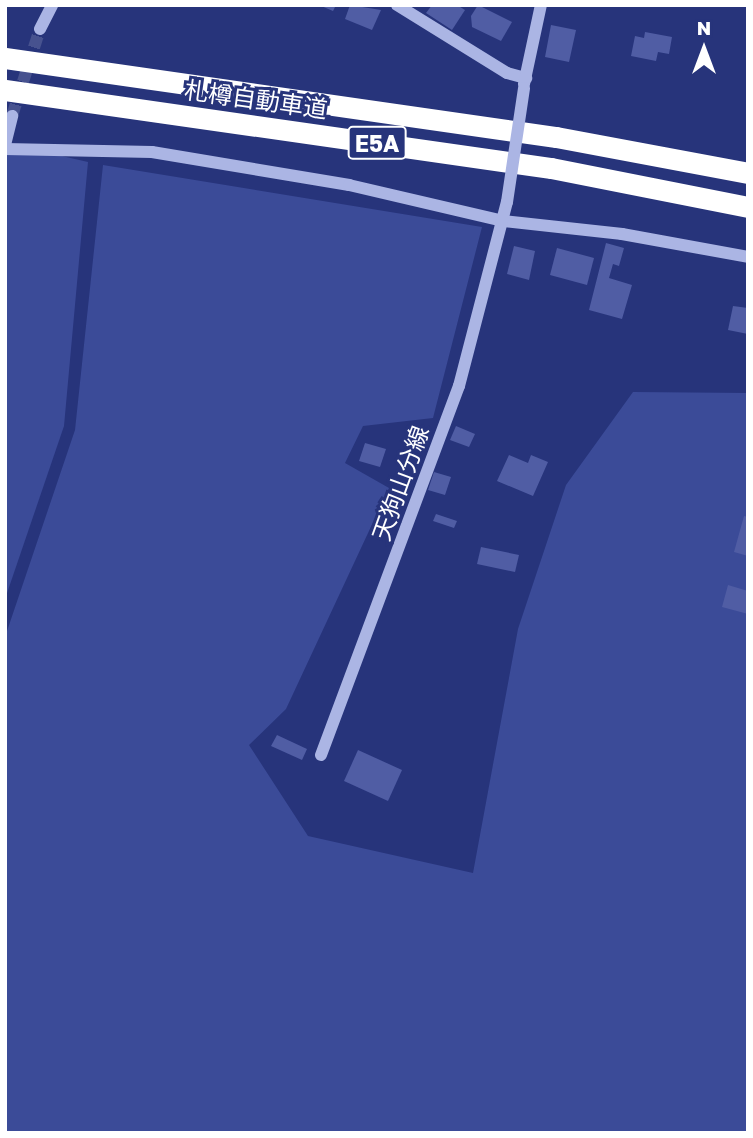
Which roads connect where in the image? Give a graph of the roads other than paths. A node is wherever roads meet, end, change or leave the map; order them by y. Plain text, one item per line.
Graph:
1 (52, 5) edge
2 (397, 5) edge
3 (541, 5) edge
4 (40, 29) tunnel mouth
5 (5, 58) edge
6 (525, 83) junction
7 (6, 90) edge
8 (9, 123) edge
9 (5, 147) edge
10 (748, 173) edge
11 (748, 207) edge
12 (504, 221) junction
13 (748, 257) edge
14 (321, 755) dead end

1 - 4 street
2 - 6 street
3 - 6 street, 天狗山分線
5 - 10 highway, 札樽自動車道 / E5A
6 - 12 street, 天狗山分線, bridge
7 - 11 highway, 札樽自動車道 / E5A
8 - 9 street
9 - 12 street
12 - 13 street
12 - 14 street, 天狗山分線

